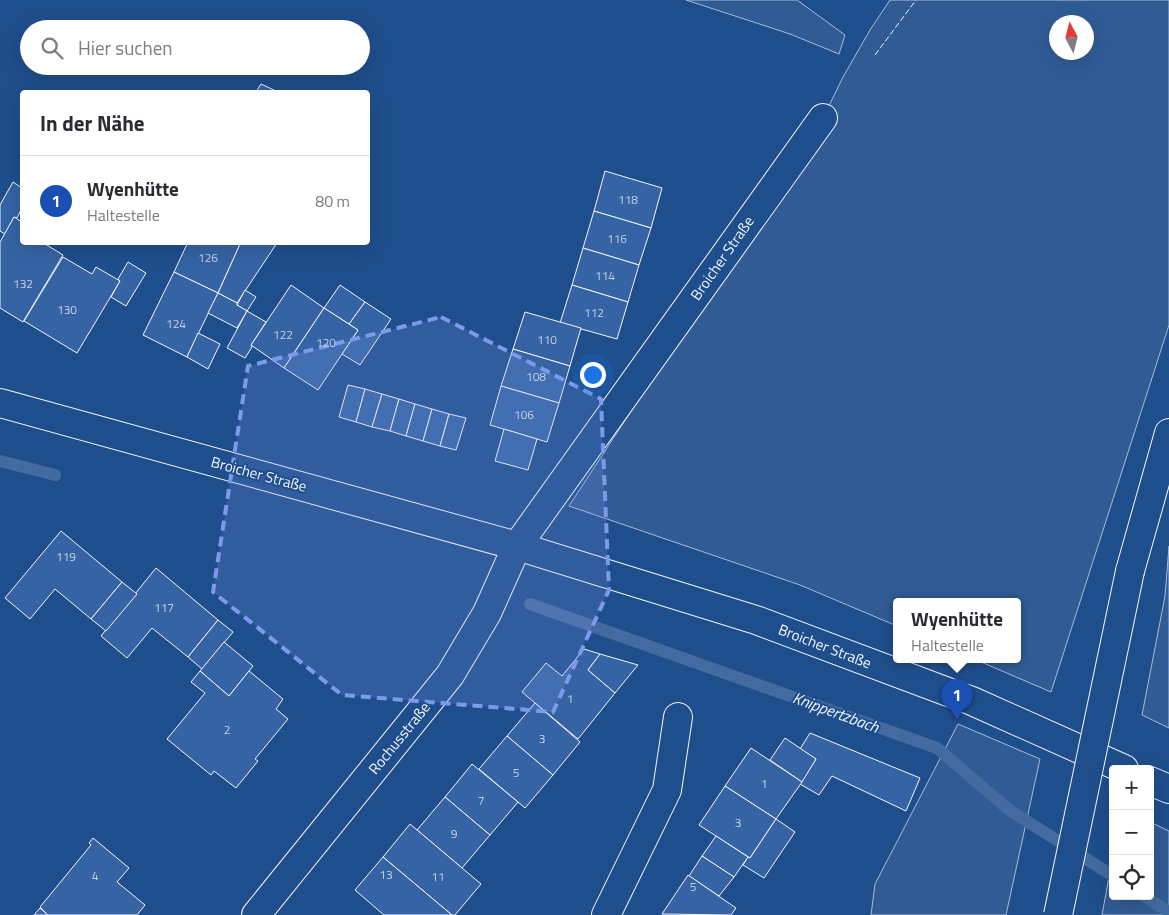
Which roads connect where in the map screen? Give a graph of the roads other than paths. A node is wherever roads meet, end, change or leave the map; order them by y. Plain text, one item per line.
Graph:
1 (823, 118) dead end
2 (0, 403) edge
3 (1169, 433) edge
4 (517, 546) junction
5 (678, 717) dead end
6 (1115, 765) edge
7 (1154, 783) edge
8 (1169, 789) edge
9 (256, 915) edge
10 (606, 915) edge
11 (1058, 915) edge

1 - 4 street, Broicher Straße
2 - 4 street, Broicher Straße
3 - 11 street, bridge
4 - 6 street, Broicher Straße
4 - 9 street, Rochusstraße
5 - 10 street
7 - 8 street

